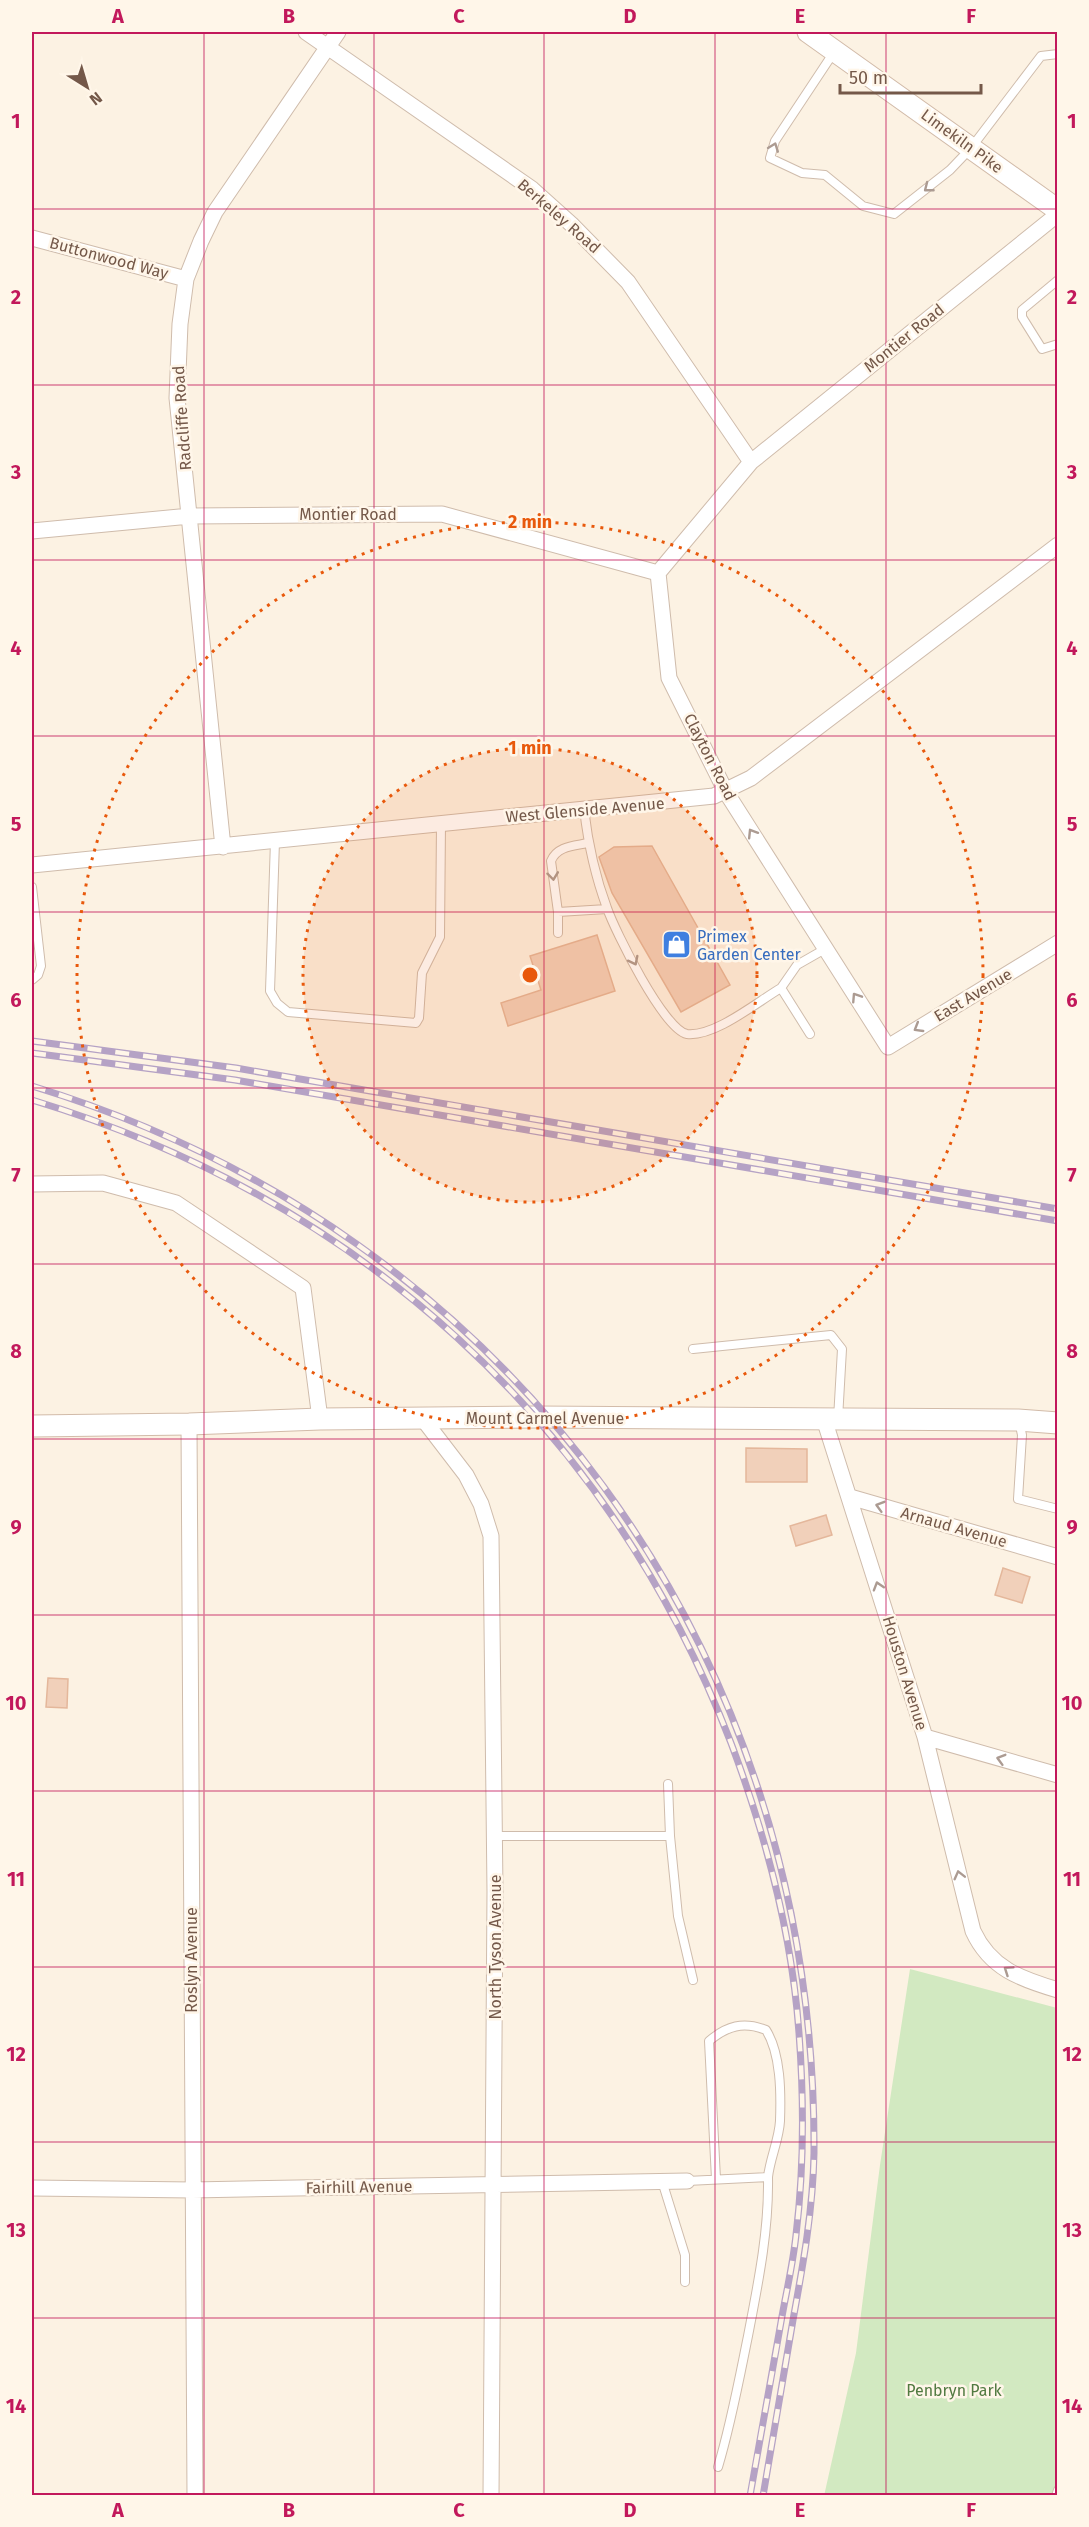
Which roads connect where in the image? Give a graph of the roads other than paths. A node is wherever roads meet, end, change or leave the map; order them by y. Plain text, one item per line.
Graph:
1 (306, 32) edge
2 (338, 32) edge
3 (808, 32) edge
4 (328, 45) junction
5 (835, 51) junction
6 (1058, 54) edge
7 (971, 148) junction
8 (1056, 207) edge
9 (32, 238) edge
10 (186, 279) junction
11 (1058, 280) edge
12 (1058, 344) edge
13 (751, 462) junction
14 (190, 516) junction
15 (32, 531) edge
16 (1058, 545) edge
17 (658, 573) junction
18 (726, 792) junction
19 (584, 809) junction
20 (441, 823) junction
21 (275, 841) junction
22 (588, 843) junction
23 (223, 847) junction
24 (32, 865) edge
25 (32, 887) edge
26 (607, 909) junction
27 (558, 912) junction
28 (558, 933) dead end
29 (1058, 944) edge
30 (825, 949) junction
31 (32, 980) edge
32 (781, 988) junction
33 (810, 1034) dead end
34 (888, 1047) joint
35 (32, 1184) edge
36 (693, 1348) dead end
37 (320, 1419) junction
38 (423, 1419) junction
39 (831, 1420) junction
40 (1018, 1420) junction
41 (1058, 1423) edge
42 (189, 1424) junction
43 (32, 1426) edge
44 (850, 1497) junction
45 (1058, 1509) edge
46 (1058, 1557) edge
47 (925, 1737) junction
48 (1058, 1775) edge
49 (668, 1784) dead end
50 (495, 1836) junction
51 (670, 1836) junction
52 (693, 1980) dead end
53 (1058, 1990) edge
54 (768, 2177) junction
55 (716, 2179) junction
56 (662, 2181) junction
57 (687, 2181) joint
58 (495, 2186) junction
59 (32, 2188) edge
60 (192, 2190) junction
61 (685, 2282) dead end
62 (718, 2467) dead end
63 (1058, 2490) edge
64 (195, 2496) edge
65 (491, 2496) edge
66 (1056, 2496) edge

1 - 4 street, Berkeley Road
2 - 4 street, Radcliffe Road
3 - 5 street, Limekiln Pike
4 - 10 street, Radcliffe Road
4 - 13 street, Berkeley Road
5 - 7 street, Limekiln Pike
7 -> 5 lane
6 - 7 lane
7 - 8 street, Limekiln Pike
8 - 13 street, Montier Road
9 - 10 street, Buttonwood Way
10 - 14 street, Radcliffe Road
11 - 12 lane
13 - 17 street
14 - 15 street, Montier Road
14 - 17 street, Montier Road
14 - 23 street, Radcliffe Road
16 - 18 street, West Glenside Avenue
17 - 18 street, Clayton Road
18 - 19 street, West Glenside Avenue
30 -> 18 street, Clayton Road
19 - 20 street, West Glenside Avenue
19 - 22 lane
20 - 21 street, West Glenside Avenue
20 - 21 lane
21 - 23 street, West Glenside Avenue
22 - 26 lane
22 -> 27 lane
23 - 24 street, West Glenside Avenue
25 - 31 lane
26 - 27 lane
26 -> 32 lane
27 - 28 lane
29 -> 34 street, East Avenue
30 - 32 lane
34 -> 30 street, Clayton Road
32 - 33 lane
35 - 37 street
36 - 39 lane
37 - 38 street, Mount Carmel Avenue
37 - 42 street, Mount Carmel Avenue
38 - 39 street, Mount Carmel Avenue
38 - 50 street, North Tyson Avenue
39 - 40 street, Mount Carmel Avenue
39 - 44 street, Houston Avenue
40 - 41 street, Mount Carmel Avenue
40 - 45 lane
42 - 43 street, Mount Carmel Avenue
42 - 60 street, Roslyn Avenue
46 -> 44 street, Arnaud Avenue
47 -> 44 street, Houston Avenue
48 -> 47 street
53 -> 47 street, Houston Avenue
49 - 51 lane
50 - 51 lane
50 - 58 street, North Tyson Avenue
51 - 52 lane
54 - 55 lane
54 - 55 lane
54 - 62 lane
55 - 57 lane
56 - 57 street, Fairhill Avenue
56 - 58 street, Fairhill Avenue
56 - 61 lane
58 - 60 street, Fairhill Avenue
58 - 65 street, North Tyson Avenue
59 - 60 street, Fairhill Avenue
60 - 64 street, Roslyn Avenue
63 - 66 lane

